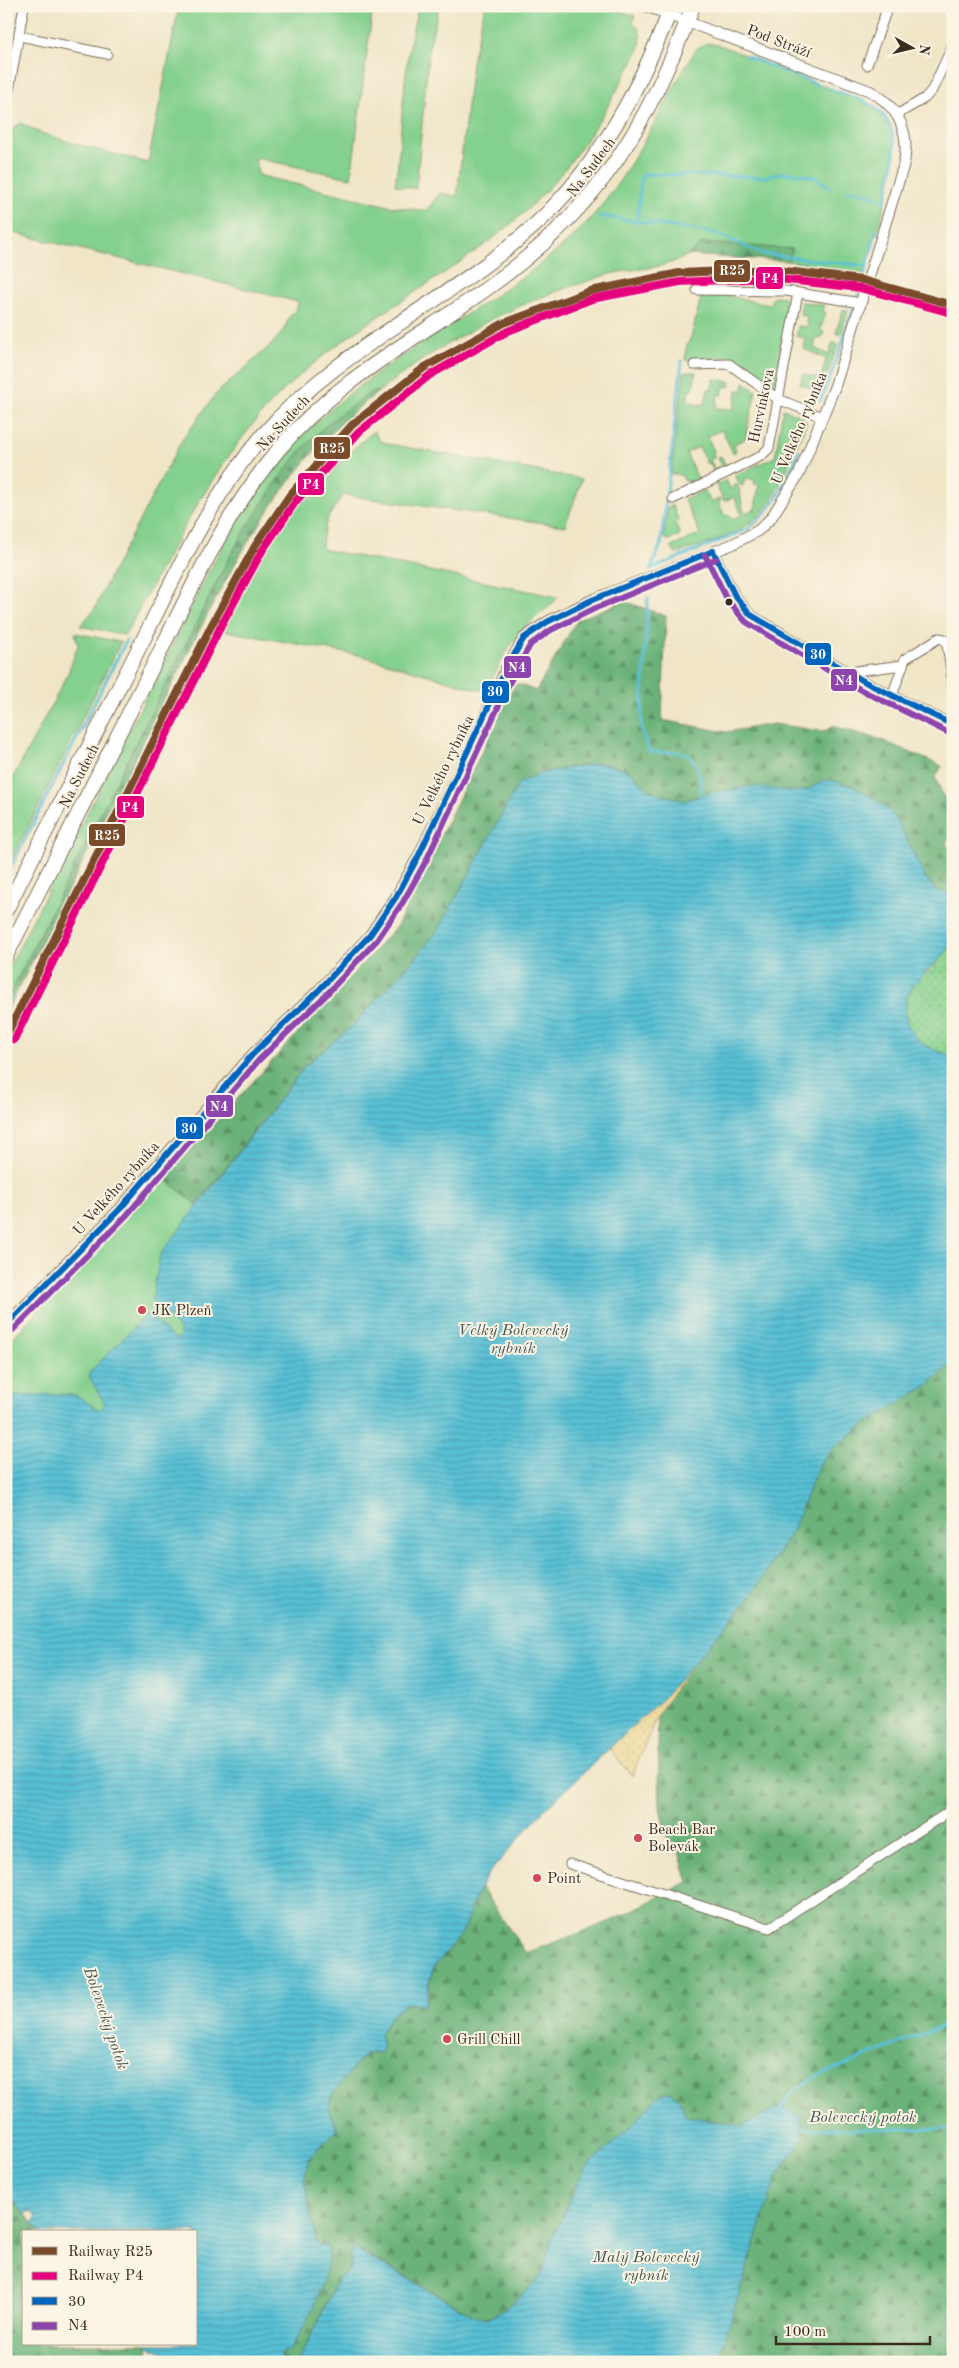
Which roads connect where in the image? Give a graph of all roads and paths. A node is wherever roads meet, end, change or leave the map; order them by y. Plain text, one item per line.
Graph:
1 (24, 6) edge
2 (644, 6) edge
3 (693, 6) edge
4 (888, 6) edge
5 (670, 11) edge
6 (687, 22) junction
7 (20, 36) junction
8 (953, 44) edge
9 (107, 54) dead end
10 (866, 65) dead end
11 (6, 107) edge
12 (898, 114) junction
13 (697, 290) dead end
14 (798, 292) junction
15 (861, 303) junction
16 (694, 366) dead end
17 (778, 399) junction
18 (822, 417) junction
19 (673, 498) dead end
20 (713, 551) junction
21 (902, 665) junction
22 (848, 672) junction
23 (953, 685) edge
24 (892, 696) junction
25 (952, 722) edge
26 (6, 910) edge
27 (6, 956) edge
28 (6, 1325) edge
29 (953, 1809) edge
30 (570, 1864) dead end
31 (953, 2353) edge
32 (950, 2362) edge

1 - 7 street
2 - 5 street, Pod Stráží
3 - 6 main road, Na Sudech
4 - 10 street
5 - 6 street, Pod Stráží
5 - 26 main road, Na Sudech
6 - 12 street, Pod Stráží
6 - 27 main road, Na Sudech
7 - 9 street
7 - 11 street
8 - 12 street
12 - 15 street, U Velkého rybníka
13 - 14 street
14 - 15 street
14 - 17 street, Hurvínkova
15 - 18 street, U Velkého rybníka
16 - 17 street
17 - 18 street
17 - 19 street, Hurvínkova
18 - 20 street, U Velkého rybníka
20 - 22 street
20 - 28 street, U Velkého rybníka
21 - 22 street
21 - 23 street
21 - 24 street
22 - 24 street
24 - 25 street
29 - 30 street
31 - 32 street

